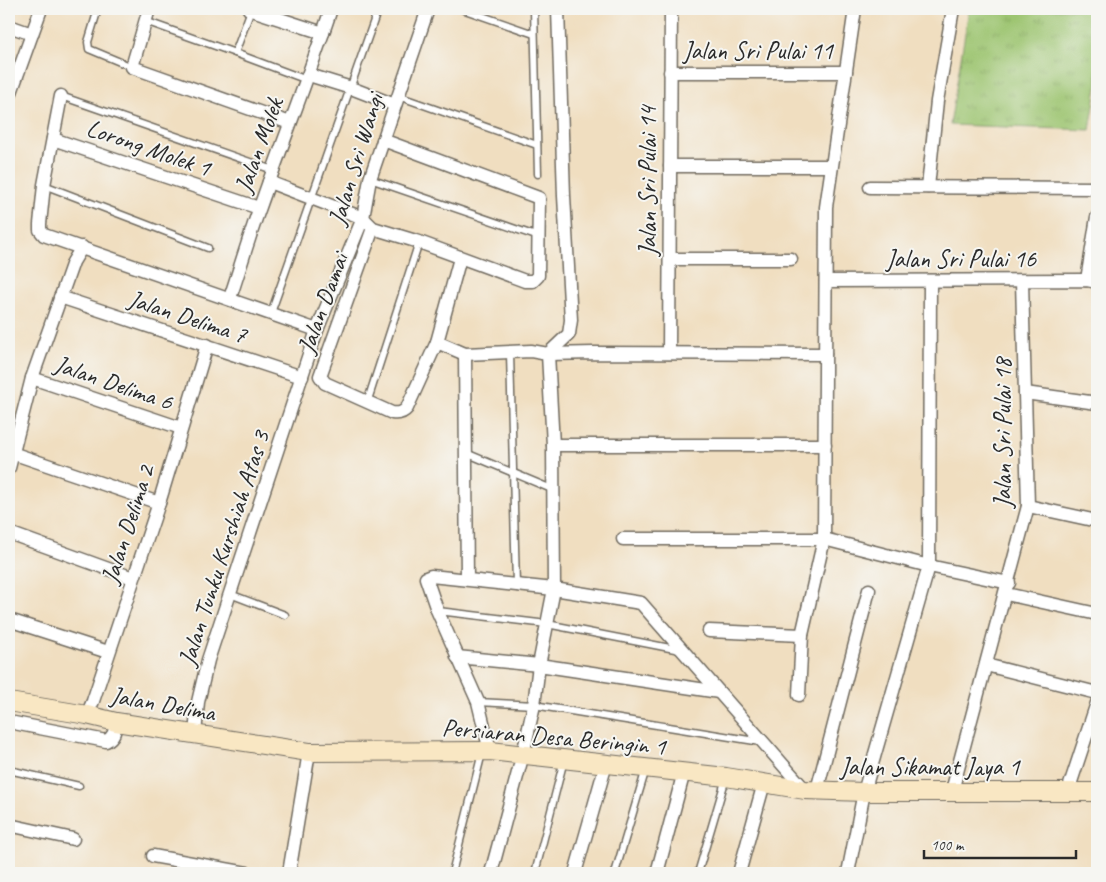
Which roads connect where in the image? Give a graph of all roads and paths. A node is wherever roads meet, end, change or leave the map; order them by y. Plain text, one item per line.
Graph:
1 (41, 9) edge
2 (98, 9) edge
3 (250, 9) edge
4 (331, 9) edge
5 (378, 9) edge
6 (428, 9) edge
7 (462, 9) edge
8 (534, 9) edge
9 (558, 9) edge
10 (671, 9) edge
11 (855, 9) edge
12 (953, 9) edge
13 (147, 15) edge
14 (9, 26) edge
15 (323, 33) junction
16 (32, 34) junction
17 (534, 34) junction
18 (235, 53) junction
19 (132, 67) junction
20 (670, 72) junction
21 (846, 72) junction
22 (308, 77) junction
23 (351, 88) junction
24 (61, 96) joint
25 (9, 98) edge
26 (396, 100) junction
27 (290, 122) junction
28 (53, 139) junction
29 (383, 140) junction
30 (537, 145) junction
31 (670, 166) junction
32 (832, 166) junction
33 (538, 174) dead end
34 (271, 176) junction
35 (370, 178) junction
36 (44, 185) junction
37 (870, 187) dead end
38 (928, 187) junction
39 (1097, 188) edge
40 (312, 198) junction
41 (259, 208) junction
42 (1097, 217) edge
43 (363, 218) junction
44 (373, 228) junction
45 (539, 237) junction
46 (418, 242) junction
47 (82, 247) junction
48 (208, 248) dead end
49 (460, 258) junction
50 (670, 259) junction
51 (791, 259) dead end
52 (826, 281) junction
53 (930, 281) junction
54 (1022, 281) junction
55 (1092, 281) edge
56 (60, 297) junction
57 (230, 298) junction
58 (271, 313) junction
59 (317, 330) junction
60 (437, 342) junction
61 (207, 346) junction
62 (510, 353) junction
63 (669, 353) junction
64 (465, 354) junction
65 (548, 354) junction
66 (825, 354) junction
67 (302, 377) junction
68 (32, 378) junction
69 (1025, 393) junction
70 (367, 403) junction
71 (1097, 403) edge
72 (181, 428) junction
73 (553, 445) junction
74 (825, 445) junction
75 (12, 453) junction
76 (466, 453) junction
77 (9, 468) edge
78 (512, 471) junction
79 (554, 490) junction
80 (159, 503) junction
81 (1028, 506) junction
82 (1097, 521) edge
83 (9, 533) edge
84 (624, 539) dead end
85 (824, 539) junction
86 (929, 566) junction
87 (133, 578) junction
88 (467, 579) junction
89 (516, 585) junction
90 (554, 588) junction
91 (1007, 588) junction
92 (869, 590) dead end
93 (230, 594) junction
94 (437, 610) junction
95 (1097, 614) edge
96 (285, 615) dead end
97 (9, 620) edge
98 (547, 624) junction
99 (709, 631) dead end
100 (802, 635) junction
101 (682, 650) junction
102 (108, 652) junction
103 (457, 656) junction
104 (540, 665) junction
105 (986, 665) junction
106 (719, 692) junction
107 (1097, 693) edge
108 (799, 695) dead end
109 (9, 702) edge
110 (478, 702) junction
111 (1097, 703) edge
112 (534, 705) junction
113 (87, 715) junction
114 (9, 722) edge
115 (116, 722) junction
116 (194, 734) junction
117 (763, 742) junction
118 (487, 751) junction
119 (309, 752) junction
120 (524, 754) junction
121 (565, 758) junction
122 (606, 764) junction
123 (646, 768) junction
124 (9, 770) edge
125 (684, 772) junction
126 (726, 777) junction
127 (764, 783) junction
128 (79, 786) dead end
129 (811, 790) junction
130 (952, 791) junction
131 (1068, 791) junction
132 (864, 792) junction
133 (1097, 792) edge
134 (9, 825) edge
135 (73, 838) dead end
136 (153, 856) dead end
137 (247, 873) edge
138 (289, 873) edge
139 (452, 873) edge
140 (491, 873) edge
141 (535, 873) edge
142 (575, 873) edge
143 (615, 873) edge
144 (657, 873) edge
145 (698, 873) edge
146 (739, 873) edge
147 (848, 873) edge

1 - 16 street
2 - 19 lane
3 - 15 street
3 - 18 lane
4 - 15 street, Jalan Molek
5 - 23 lane
6 - 26 street, Jalan Sri Wangi
7 - 17 lane
8 - 17 lane
9 - 65 street
10 - 20 street, Jalan Sri Pulai 14
11 - 21 street
12 - 38 street
13 - 18 lane
13 - 19 street
14 - 16 street
15 - 22 street, Jalan Molek
16 - 25 street
17 - 30 lane
18 - 22 lane
19 - 27 street
20 - 21 street, Jalan Sri Pulai 11
20 - 31 street, Jalan Sri Pulai 14
21 - 32 street
22 - 23 street
22 - 27 street, Jalan Molek
23 - 26 street
23 - 40 lane
24 - 28 street
24 - 34 lane
26 - 29 street, Jalan Sri Wangi
26 - 30 lane
27 - 34 street, Jalan Molek
28 - 36 street
28 - 41 street, Lorong Molek 1
29 - 35 street, Jalan Sri Wangi
29 - 45 street
30 - 33 lane
31 - 32 street
31 - 50 street, Jalan Sri Pulai 14
32 - 52 street
34 - 40 street
34 - 41 street, Jalan Molek
35 - 43 street, Jalan Sri Wangi
35 - 45 lane
36 - 47 street
36 - 48 lane
37 - 38 street
38 - 39 street
40 - 43 street
40 - 58 lane
41 - 57 street, Jalan Molek
42 - 55 street
43 - 44 street
43 - 59 street, Jalan Sri Wangi
44 - 46 street
44 - 70 street, Jalan Damai
45 - 49 street
46 - 49 street
46 - 70 lane
47 - 56 street
47 - 57 street
49 - 60 street, Jalan Damai
50 - 51 street
50 - 63 street, Jalan Sri Pulai 14
52 - 53 street, Jalan Sri Pulai 16
52 - 66 street
53 - 54 street, Jalan Sri Pulai 16
53 - 86 street
54 - 55 street, Jalan Sri Pulai 16
54 - 69 street, Jalan Sri Pulai 18
56 - 61 street, Jalan Delima 7
56 - 68 street
57 - 58 street
58 - 59 street
59 - 67 street, Jalan Sri Wangi
60 - 64 street
60 - 70 street, Jalan Damai
61 - 67 street, Jalan Delima 7
61 - 72 street, Jalan Delima 2
62 - 64 street
62 - 65 street
62 - 78 lane
63 - 65 street
63 - 66 street
64 - 76 street
65 - 73 street
66 - 74 street
67 - 93 street, Jalan Tunku Kurshiah Atas 3
68 - 72 street, Jalan Delima 6
68 - 75 street
69 - 71 street
69 - 81 street, Jalan Sri Pulai 18
72 - 80 street, Jalan Delima 2
73 - 74 street
73 - 79 street
74 - 85 street
75 - 77 street
75 - 80 street
76 - 78 lane
76 - 88 street
78 - 79 lane
78 - 89 lane
79 - 90 street
80 - 87 street, Jalan Delima 2
81 - 82 street
81 - 91 street, Jalan Sri Pulai 18
83 - 87 street
84 - 85 street
85 - 86 street
85 - 100 street
86 - 91 street
86 - 132 street
87 - 102 street, Jalan Delima 2
88 - 89 street
88 - 94 street
89 - 90 street
90 - 98 street
90 - 101 street
91 - 95 street
91 - 105 street, Jalan Sri Pulai 18
92 - 129 street
93 - 96 lane
93 - 116 street, Jalan Tunku Kurshiah Atas 3
94 - 98 lane
94 - 103 street
97 - 102 street
98 - 101 lane
98 - 104 street
99 - 100 street
100 - 108 street
101 - 106 street
102 - 113 street, Jalan Delima 2
103 - 104 street
103 - 110 street
104 - 106 street
104 - 112 street
105 - 107 street
105 - 130 street, Jalan Sri Pulai 18
106 - 117 street
109 - 113 main road, Jalan Delima
110 - 112 lane
110 - 118 street
111 - 131 street
112 - 117 lane
112 - 120 street
113 - 115 main road, Jalan Delima
114 - 115 street
115 - 116 main road, Jalan Delima
116 - 119 main road, Jalan Delima
117 - 129 street
118 - 119 main road, Persiaran Desa Beringin 1
118 - 120 main road, Persiaran Desa Beringin 1
118 - 139 lane
119 - 138 street
120 - 121 main road, Persiaran Desa Beringin 1
120 - 140 street
121 - 122 main road, Persiaran Desa Beringin 1
121 - 141 lane
122 - 123 main road, Persiaran Desa Beringin 1
122 - 142 street
123 - 125 main road, Persiaran Desa Beringin 1
123 - 143 lane
124 - 128 lane
125 - 126 main road, Persiaran Desa Beringin 1
125 - 144 street
126 - 127 main road, Persiaran Desa Beringin 1
126 - 145 lane
127 - 129 main road, Jalan Sikamat Jaya 1
127 - 146 street
129 - 132 main road, Jalan Sikamat Jaya 1
130 - 131 main road, Jalan Sikamat Jaya 1
130 - 132 main road, Jalan Sikamat Jaya 1
131 - 133 main road, Jalan Sikamat Jaya 1
132 - 147 street
134 - 135 street
136 - 137 street

